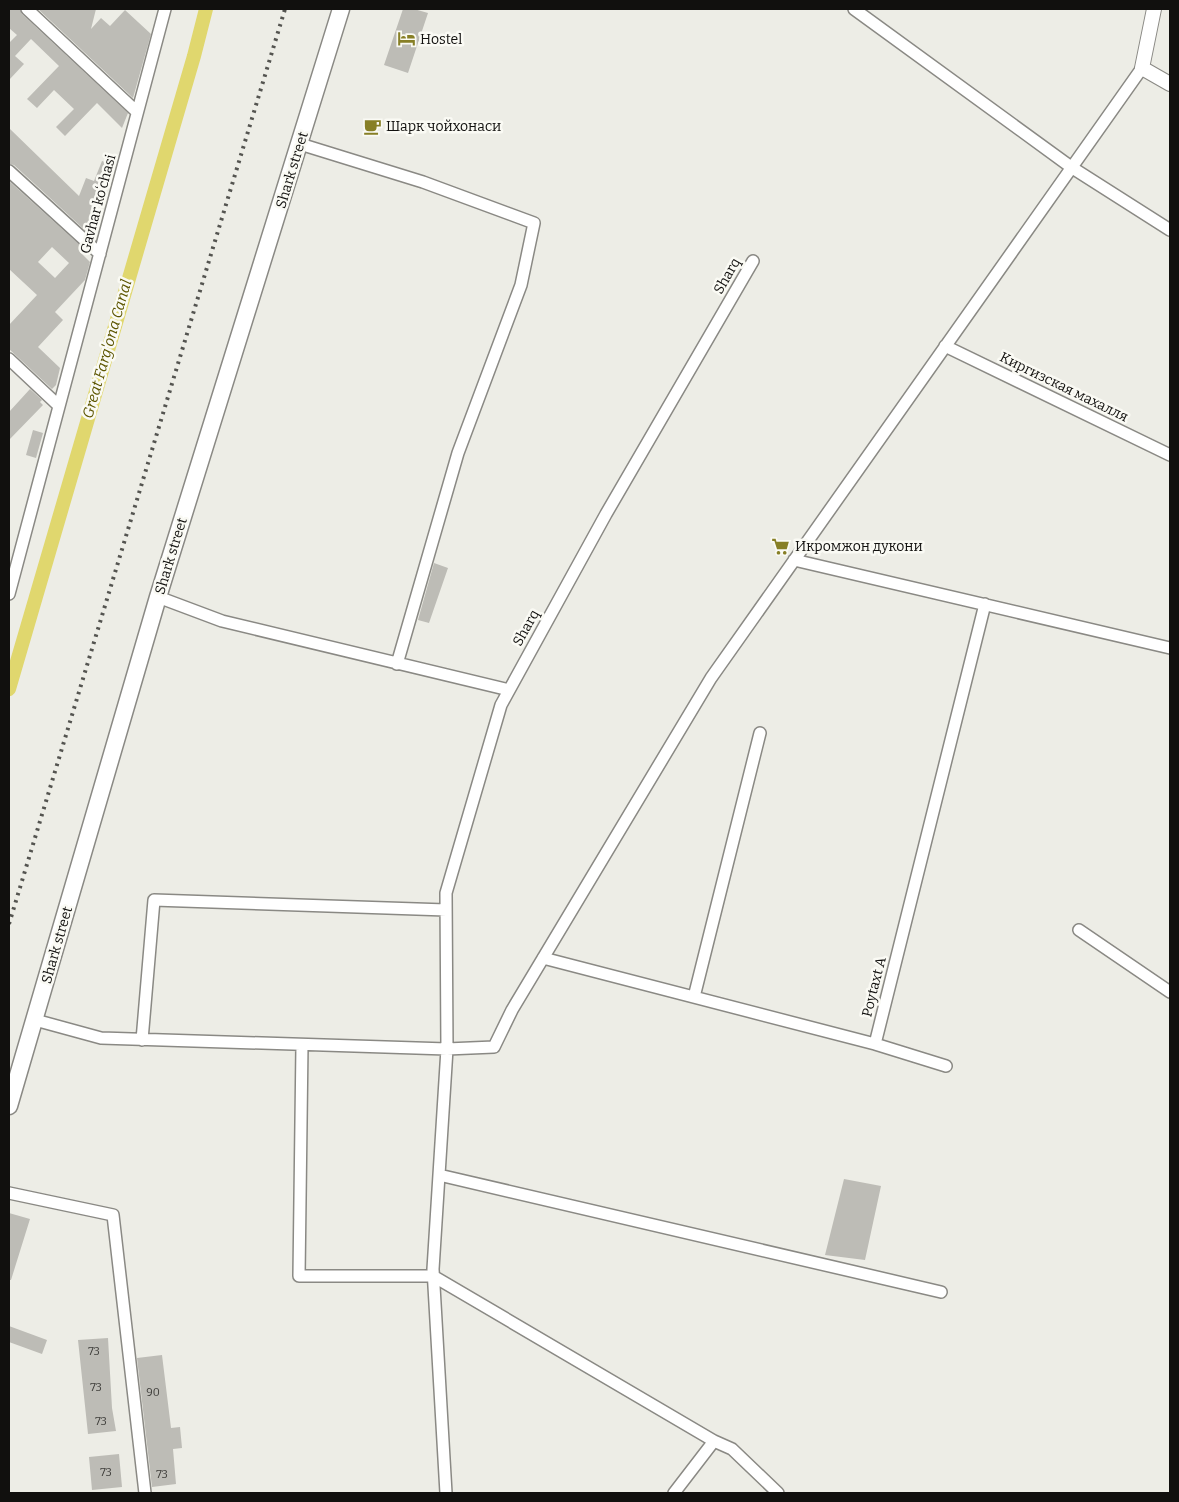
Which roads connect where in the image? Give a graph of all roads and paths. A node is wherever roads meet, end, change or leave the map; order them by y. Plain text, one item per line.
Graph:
1 (27, 9) edge
2 (164, 9) edge
3 (341, 9) edge
4 (854, 9) edge
5 (1154, 9) edge
6 (1142, 68) junction
7 (1170, 84) edge
8 (137, 112) junction
9 (300, 144) junction
10 (1071, 167) junction
11 (9, 171) edge
12 (1170, 230) edge
13 (100, 254) junction
14 (753, 260) dead end
15 (945, 346) junction
16 (9, 359) edge
17 (59, 406) junction
18 (1170, 455) edge
19 (9, 550) edge
20 (19, 559) junction
21 (794, 560) junction
22 (9, 594) edge
23 (158, 597) junction
24 (985, 604) junction
25 (1169, 646) edge
26 (397, 664) junction
27 (509, 690) junction
28 (760, 733) dead end
29 (446, 910) junction
30 (1079, 930) dead end
31 (543, 958) junction
32 (1170, 992) edge
33 (694, 997) junction
34 (35, 1020) junction
35 (142, 1040) junction
36 (876, 1044) junction
37 (302, 1045) junction
38 (447, 1049) junction
39 (946, 1066) dead end
40 (9, 1106) edge
41 (439, 1175) junction
42 (9, 1193) edge
43 (433, 1276) junction
44 (942, 1292) dead end
45 (714, 1441) junction
46 (145, 1493) edge
47 (446, 1493) edge
48 (674, 1493) edge
49 (778, 1493) edge

1 - 8 street
2 - 8 street, Gavhar koʻchasi
3 - 9 main road, Shark street
4 - 10 street
5 - 6 street
6 - 7 street
6 - 10 street
8 - 13 street, Gavhar koʻchasi
9 - 23 main road, Shark street
9 - 26 street
10 - 12 street
10 - 15 street
11 - 13 street
13 - 17 street, Gavhar koʻchasi
14 - 27 street, Sharq
15 - 18 street, Киргизская махалля
15 - 21 street
16 - 17 street
17 - 20 street, Gavhar koʻchasi
19 - 20 street
20 - 22 street, Gavhar koʻchasi
21 - 24 street
21 - 31 street
23 - 26 street
23 - 34 main road, Shark street
24 - 25 street
24 - 36 street, Poytaxt A
26 - 27 street
27 - 29 street, Sharq
28 - 33 street
29 - 35 street
29 - 38 street, Sharq
30 - 32 street
31 - 33 street
31 - 38 street
33 - 36 street
34 - 35 street
34 - 40 main road, Shark street
35 - 37 street
36 - 39 street
37 - 38 street
37 - 43 street
38 - 41 street, Sharq
41 - 43 street, Sharq
41 - 44 street
42 - 46 street
43 - 45 street
43 - 47 street, Sharq
45 - 48 street
45 - 49 street

